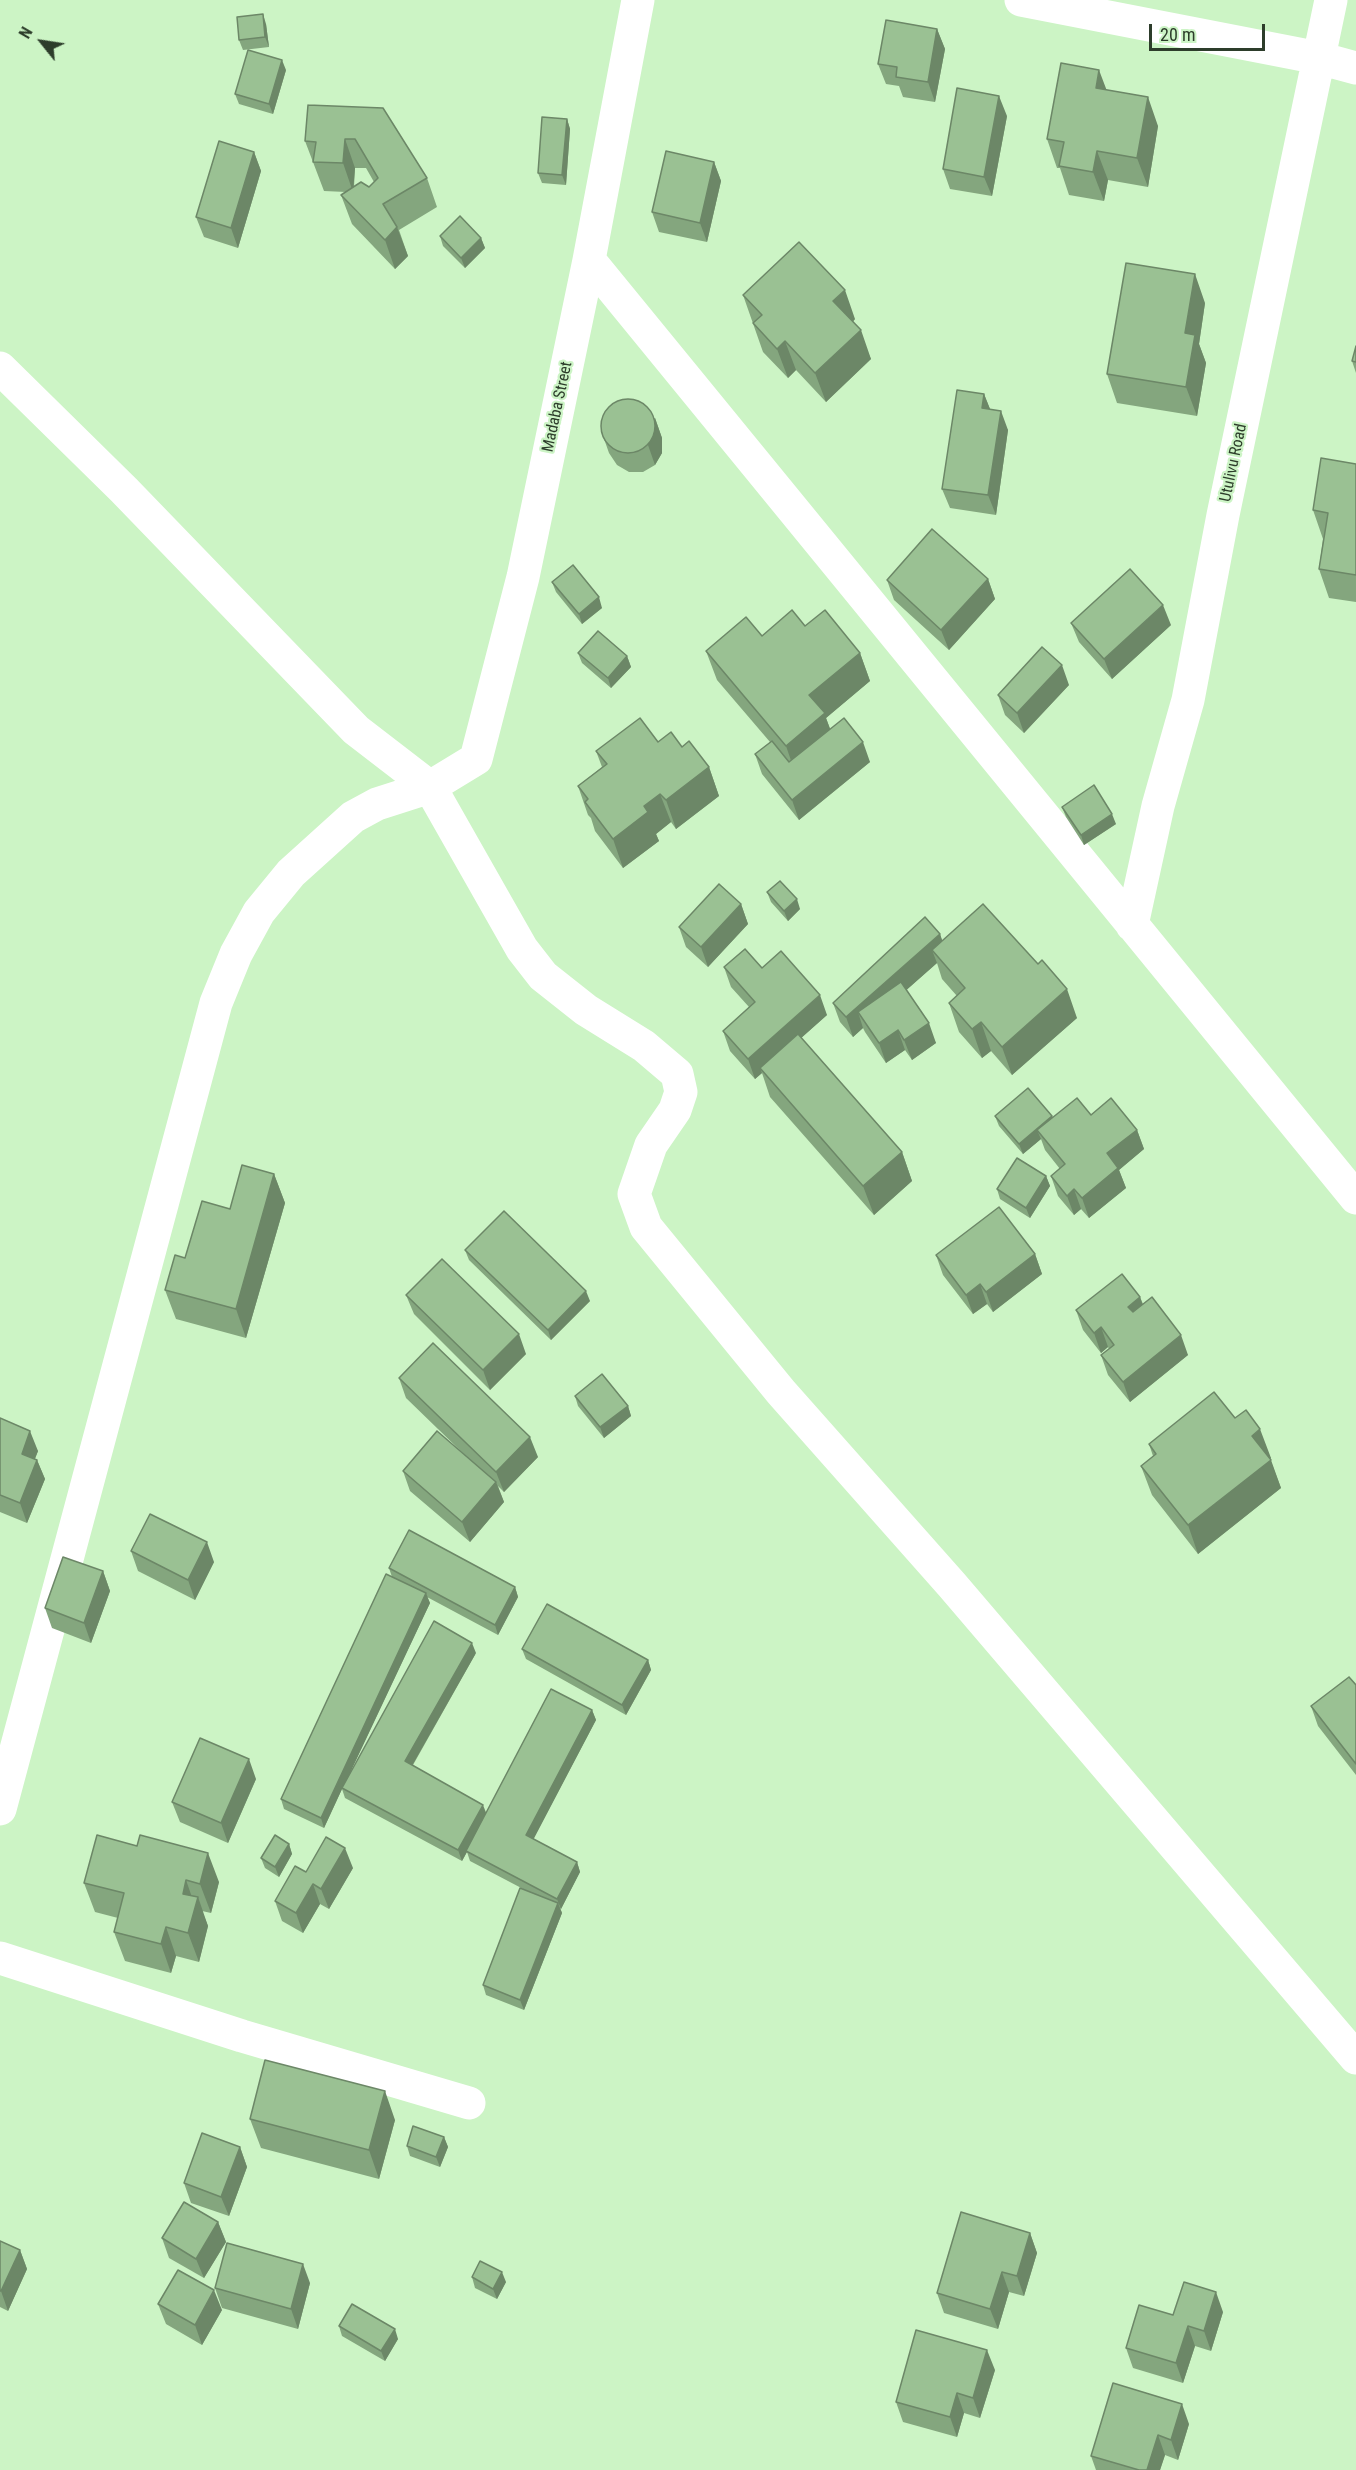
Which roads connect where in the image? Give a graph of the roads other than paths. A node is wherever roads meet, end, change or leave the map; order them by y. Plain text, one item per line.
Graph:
1 (638, 0) edge
2 (1021, 0) edge
3 (1331, 0) edge
4 (1319, 58) junction
5 (1356, 68) edge
6 (589, 260) junction
7 (0, 368) edge
8 (430, 787) junction
9 (1132, 926) junction
10 (1356, 1198) edge
11 (0, 1809) edge
12 (0, 1958) edge
13 (1356, 2058) edge
14 (469, 2103) dead end

1 - 6 street, Madaba Street
2 - 4 street
3 - 4 street, Utulivu Road
4 - 5 street
4 - 9 street, Utulivu Road
6 - 8 street, Madaba Street
6 - 9 street
7 - 8 street
8 - 11 street, Madaba Street
8 - 13 street
9 - 10 street
12 - 14 street

